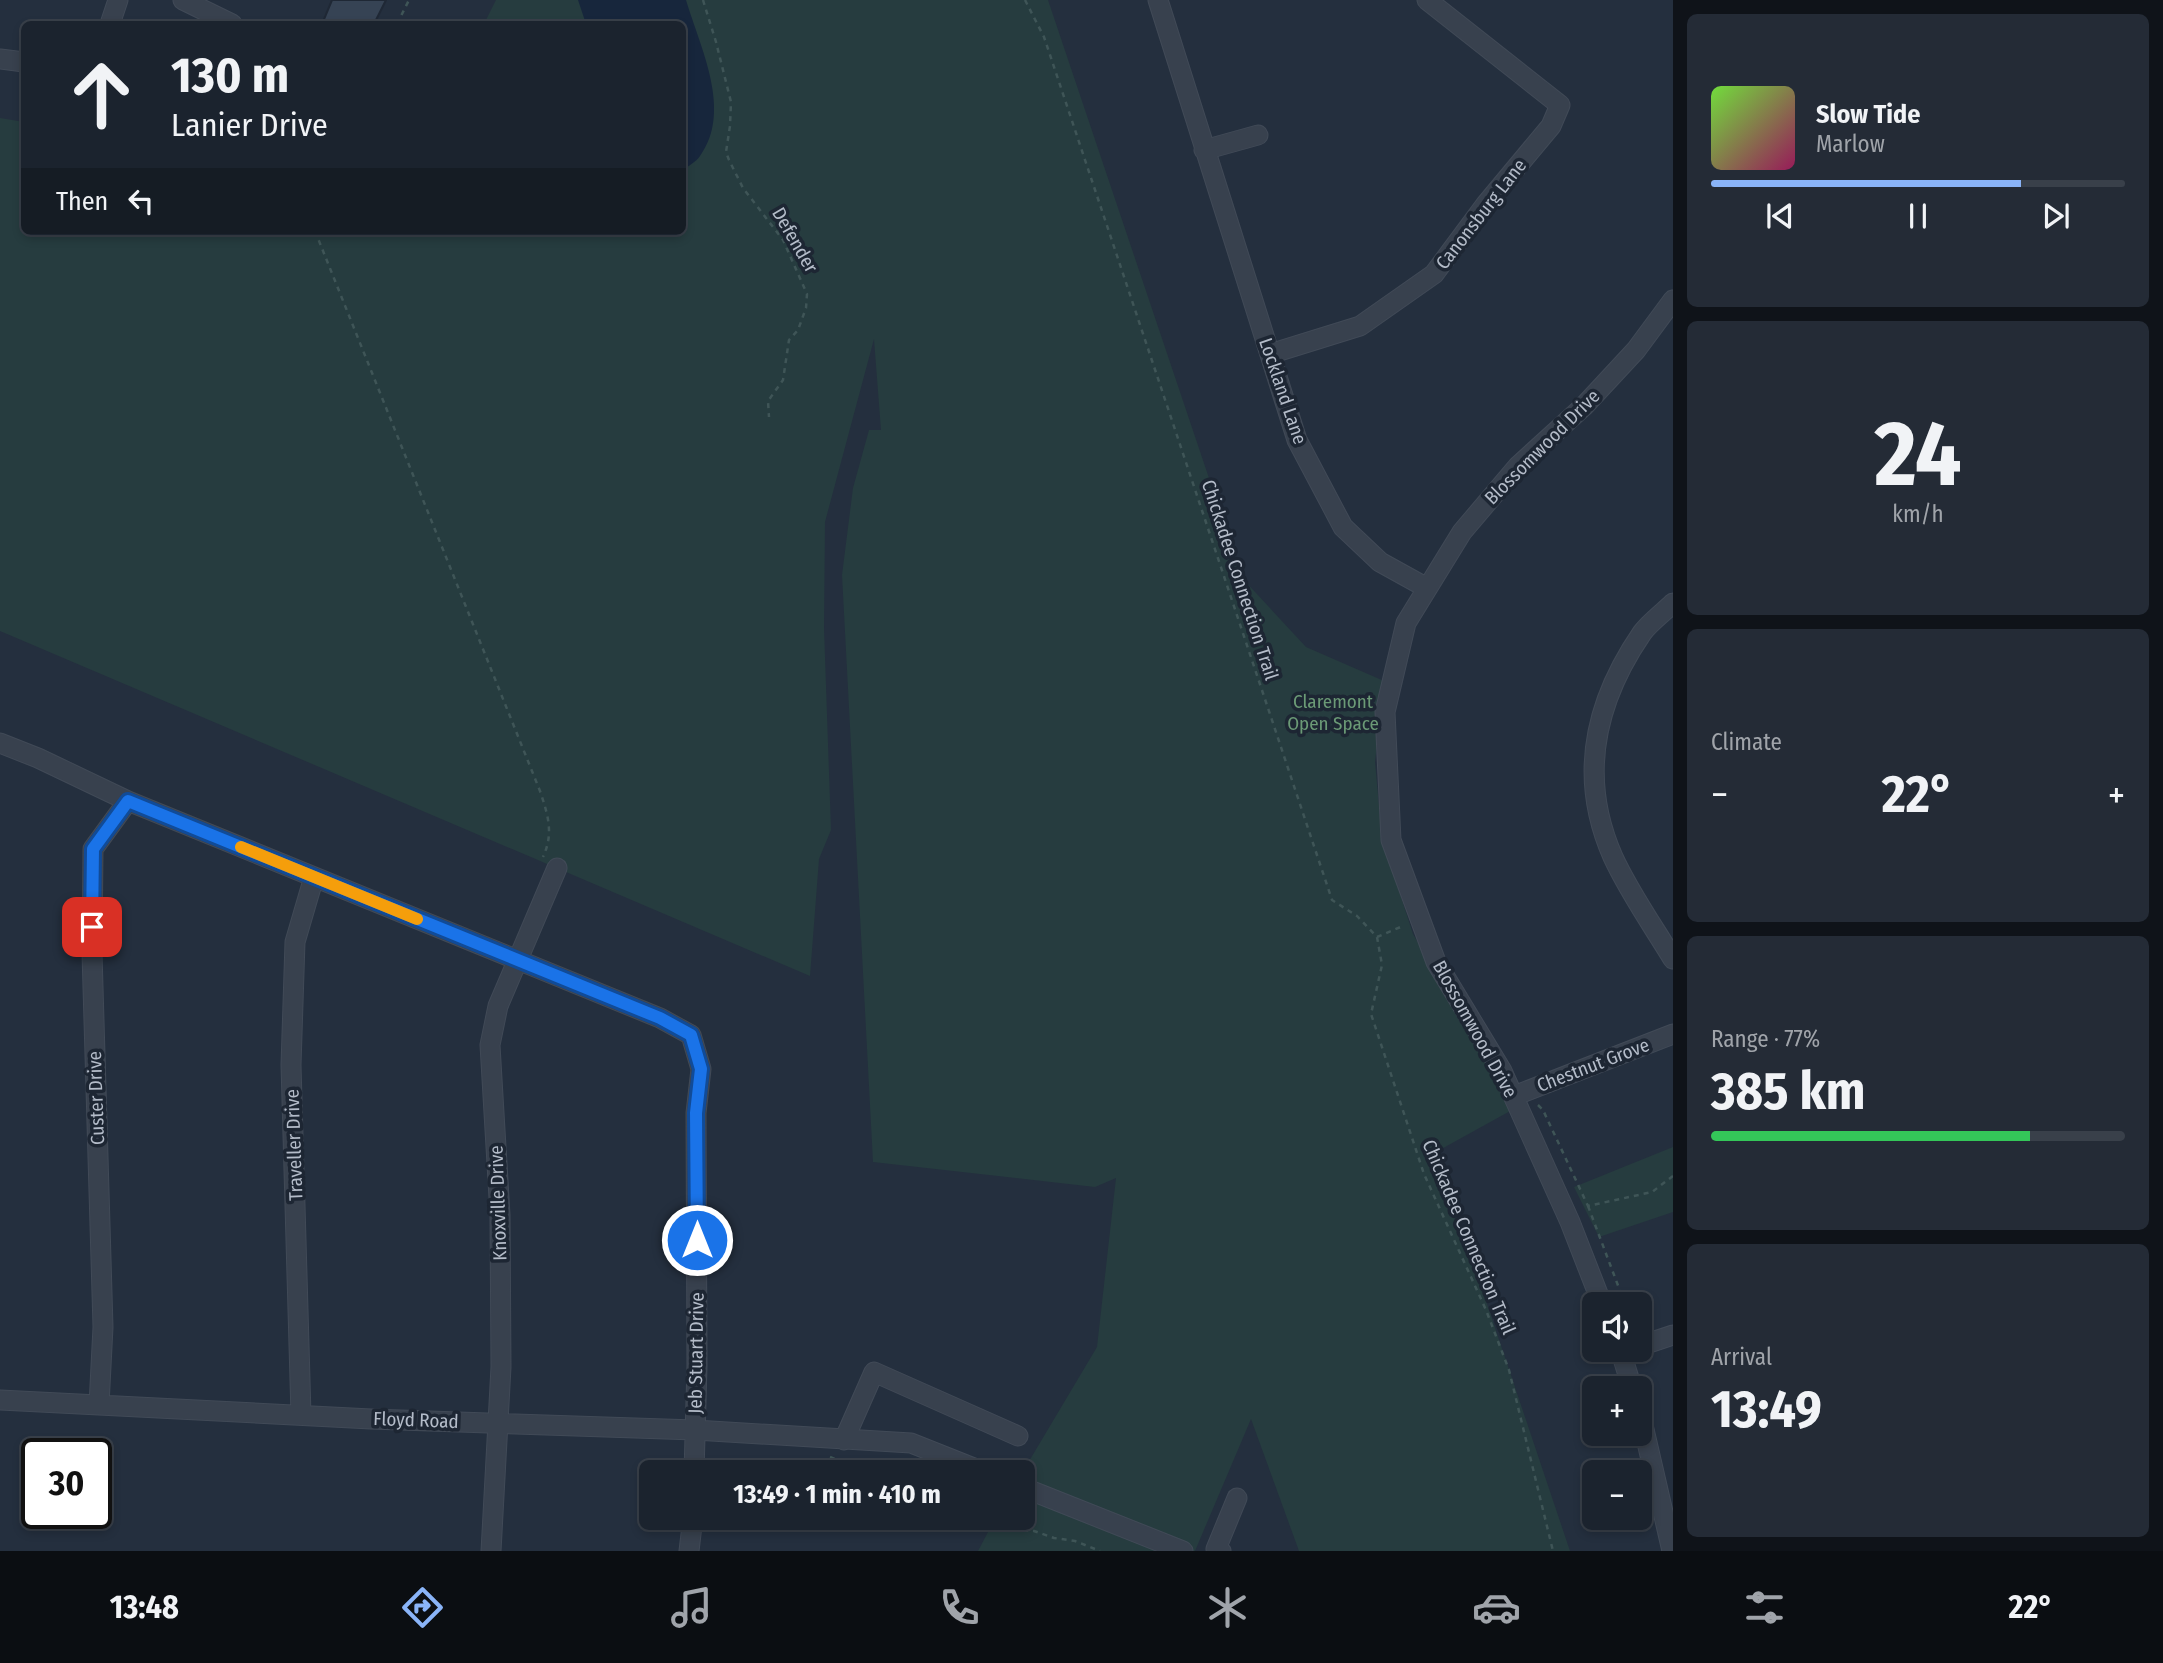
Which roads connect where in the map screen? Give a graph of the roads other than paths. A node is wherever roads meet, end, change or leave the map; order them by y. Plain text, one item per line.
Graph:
1 (118, 0) edge
2 (183, 0) edge
3 (1158, 0) edge
4 (1427, 0) edge
5 (111, 21) edge
6 (226, 21) edge
7 (0, 59) edge
8 (21, 62) edge
9 (1258, 135) dead end
10 (1204, 150) junction
11 (1673, 300) edge
12 (1270, 354) junction
13 (1427, 587) junction
14 (1673, 603) edge
15 (0, 743) edge
16 (128, 801) junction
17 (548, 867) road end
18 (314, 877) junction
19 (1673, 959) edge
20 (517, 960) junction
21 (1673, 1034) edge
22 (1522, 1093) junction
23 (1597, 1292) edge
24 (1673, 1335) edge
25 (1652, 1342) edge
26 (0, 1401) edge
27 (99, 1405) junction
28 (301, 1415) junction
29 (498, 1423) junction
30 (695, 1430) junction
31 (1018, 1436) dead end
32 (838, 1440) junction
33 (1648, 1446) edge
34 (694, 1460) edge
35 (954, 1460) edge
36 (1035, 1492) edge
37 (1237, 1498) dead end
38 (691, 1530) edge
39 (491, 1551) edge
40 (689, 1551) edge
41 (1183, 1551) edge
42 (1221, 1551) edge
43 (1672, 1551) edge

1 - 5 street
2 - 6 street
3 - 10 street, Lockland Lane
4 - 12 street, Canonsburg Lane
7 - 8 street
9 - 10 street
10 - 12 street, Lockland Lane
11 - 13 street, Blossomwood Drive
12 - 13 street, Lockland Lane
13 - 22 street, Blossomwood Drive
14 - 19 street
15 - 16 street, Jeb Stuart Drive
16 - 18 street, Jeb Stuart Drive
16 - 27 street, Custer Drive
17 - 20 street, Knoxville Drive
18 - 20 street, Jeb Stuart Drive
18 - 28 street, Traveller Drive
20 - 29 street, Knoxville Drive
20 - 30 street, Jeb Stuart Drive
21 - 22 street, Chestnut Grove
22 - 23 street, Blossomwood Drive
24 - 25 street
26 - 27 street, Floyd Road
27 - 28 street, Floyd Road
28 - 29 street, Floyd Road
29 - 30 street, Floyd Road
29 - 39 street, Knoxville Drive
30 - 32 street, Floyd Road
30 - 34 street, Jeb Stuart Drive
31 - 32 street
32 - 35 street, Floyd Road
33 - 43 street
36 - 41 street
37 - 42 street
38 - 40 street

